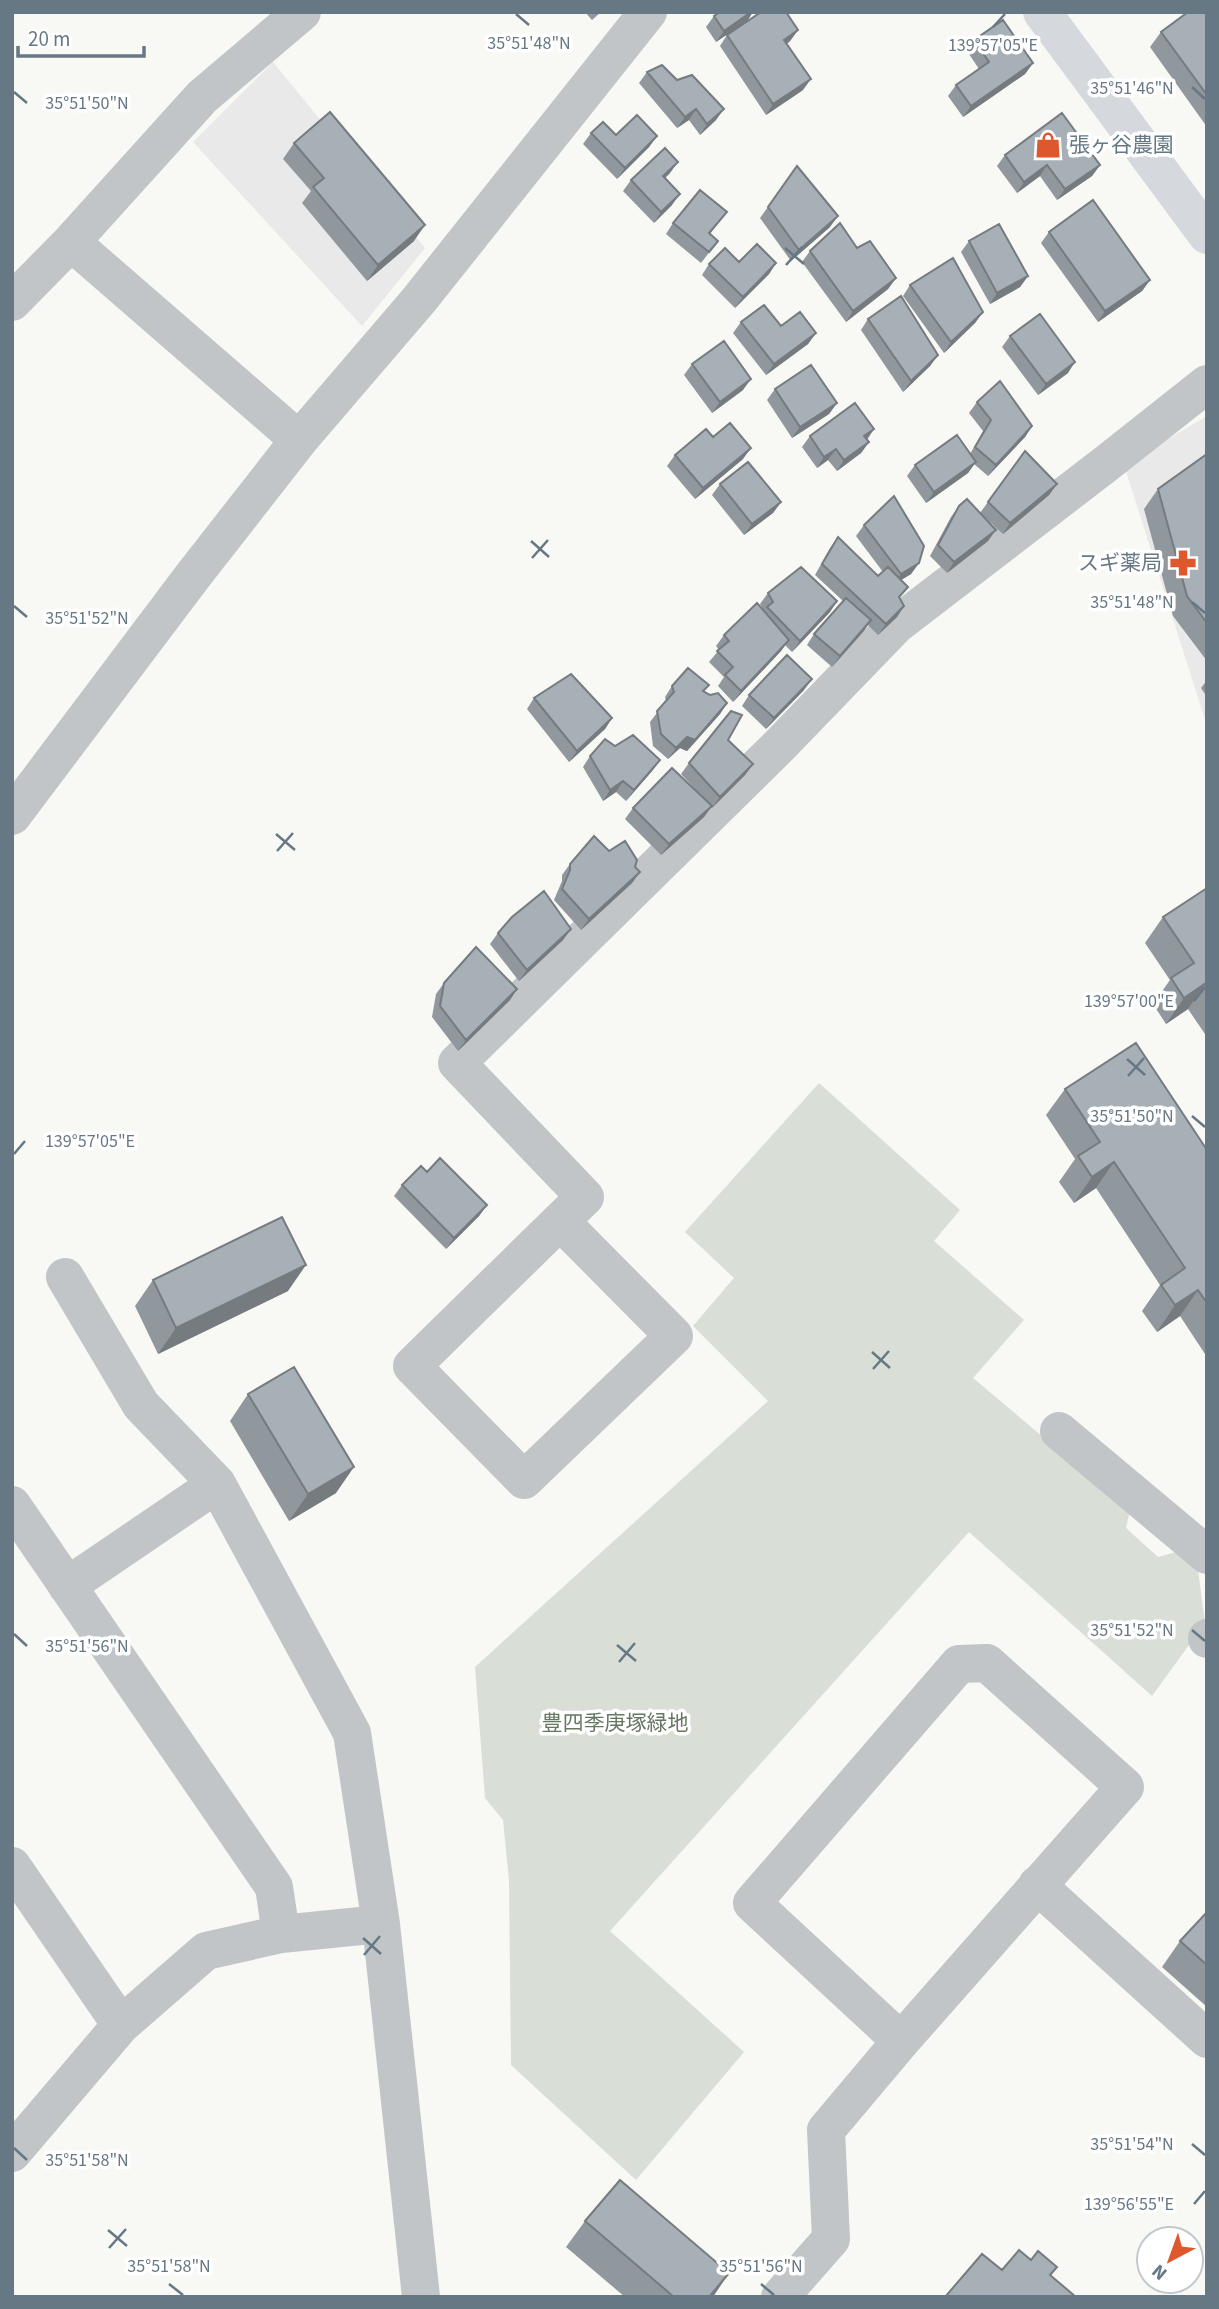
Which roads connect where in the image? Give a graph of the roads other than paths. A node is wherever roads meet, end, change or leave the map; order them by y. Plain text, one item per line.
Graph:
1 (302, 12) edge
2 (648, 12) edge
3 (1042, 12) edge
4 (1207, 235) edge
5 (71, 242) junction
6 (12, 302) edge
7 (1207, 384) edge
8 (299, 440) junction
9 (12, 816) edge
10 (560, 1221) junction
11 (65, 1277) dead end
12 (1059, 1431) dead end
13 (217, 1485) junction
14 (12, 1505) edge
15 (1207, 1555) edge
16 (67, 1586) junction
17 (12, 1866) edge
18 (1037, 1885) junction
19 (381, 1924) junction
20 (281, 1934) junction
21 (121, 2025) junction
22 (1207, 2039) edge
23 (901, 2041) junction
24 (12, 2153) edge
25 (421, 2297) edge
26 (780, 2297) edge

1 - 5 street
2 - 8 street
3 - 4 main road
5 - 6 street
5 - 8 street
7 - 10 street
8 - 9 street
10 - 10 street
11 - 13 street
12 - 15 street
13 - 16 street
13 - 19 street
14 - 16 street
16 - 20 street
17 - 21 street
18 - 22 street
18 - 23 street
18 - 23 street
19 - 20 street
19 - 25 street
20 - 21 street
21 - 24 street
23 - 26 street

